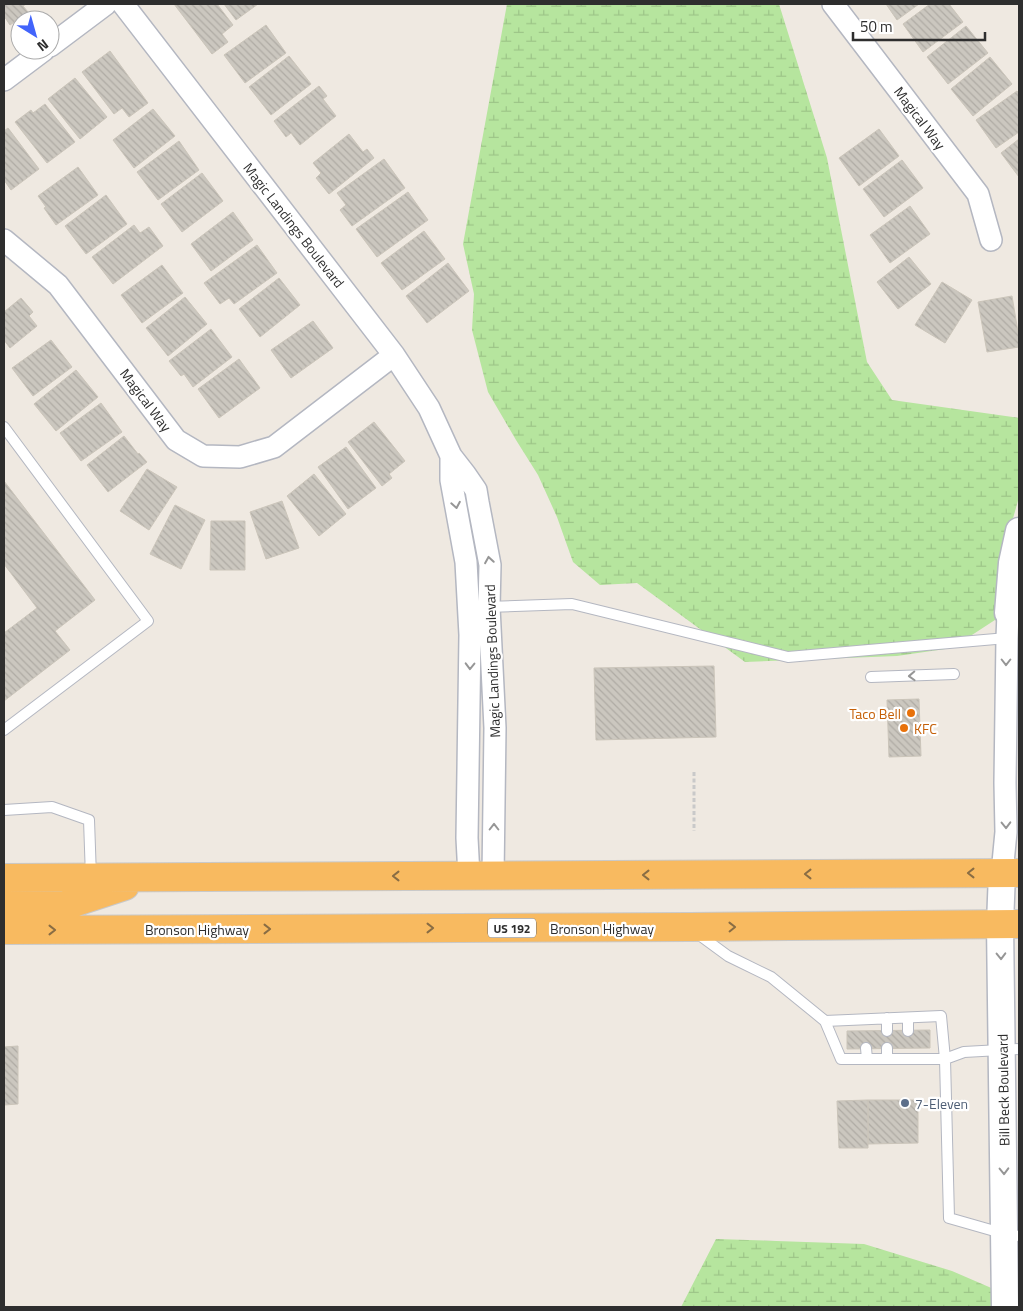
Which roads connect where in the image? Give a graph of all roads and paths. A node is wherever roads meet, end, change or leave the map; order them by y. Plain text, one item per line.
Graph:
1 (106, 4) edge
2 (123, 4) edge
3 (833, 4) edge
4 (60, 38) edge
5 (31, 60) edge
6 (4, 80) edge
7 (4, 240) edge
8 (991, 240) dead end
9 (394, 355) junction
10 (4, 427) edge
11 (1019, 531) edge
12 (479, 607) junction
13 (1011, 622) edge
14 (954, 674) dead end
15 (871, 677) dead end
16 (4, 730) edge
17 (694, 772) dead end
18 (4, 810) edge
19 (694, 831) dead end
20 (1010, 873) edge
21 (481, 876) junction
22 (4, 878) edge
23 (91, 878) junction
24 (150, 878) junction
25 (4, 905) edge
26 (1010, 924) edge
27 (690, 927) junction
28 (4, 930) edge
29 (887, 1018) junction
30 (908, 1018) junction
31 (865, 1019) junction
32 (825, 1021) junction
33 (866, 1031) dead end
34 (887, 1031) dead end
35 (908, 1031) dead end
36 (866, 1048) dead end
37 (887, 1048) dead end
38 (908, 1048) dead end
39 (1011, 1050) edge
40 (887, 1059) junction
41 (908, 1059) junction
42 (945, 1059) junction
43 (867, 1060) junction
44 (1012, 1235) edge
45 (1005, 1307) edge

1 - 4 street
2 - 9 street, Magic Landings Boulevard
3 - 8 street, Magical Way
5 - 6 street
7 - 9 street, Magical Way
9 - 12 street, Magic Landings Boulevard
10 - 16 lane
11 - 13 street
12 - 13 lane
12 - 21 street, Magic Landings Boulevard
13 -> 20 street
14 -> 15 lane
17 - 19 path
18 - 23 lane
20 -> 21 highway
20 - 26 street, Bill Beck Boulevard
21 -> 24 highway
22 - 23 highway
23 - 24 highway
24 - 25 highway
27 -> 26 highway, Bronson Highway / US 192
26 -> 39 street, Bill Beck Boulevard
28 -> 27 highway, Bronson Highway / US 192
27 - 32 lane
29 - 30 lane
29 - 31 lane
29 - 34 lane
30 - 35 lane
30 - 42 lane
31 - 32 lane
31 - 33 lane
32 - 43 lane
36 - 43 lane
37 - 40 lane
38 - 41 lane
39 - 42 lane
39 -> 44 street, Bill Beck Boulevard
40 - 41 lane
40 - 43 lane
41 - 42 lane
42 - 44 lane
44 - 45 street, Bill Beck Boulevard

